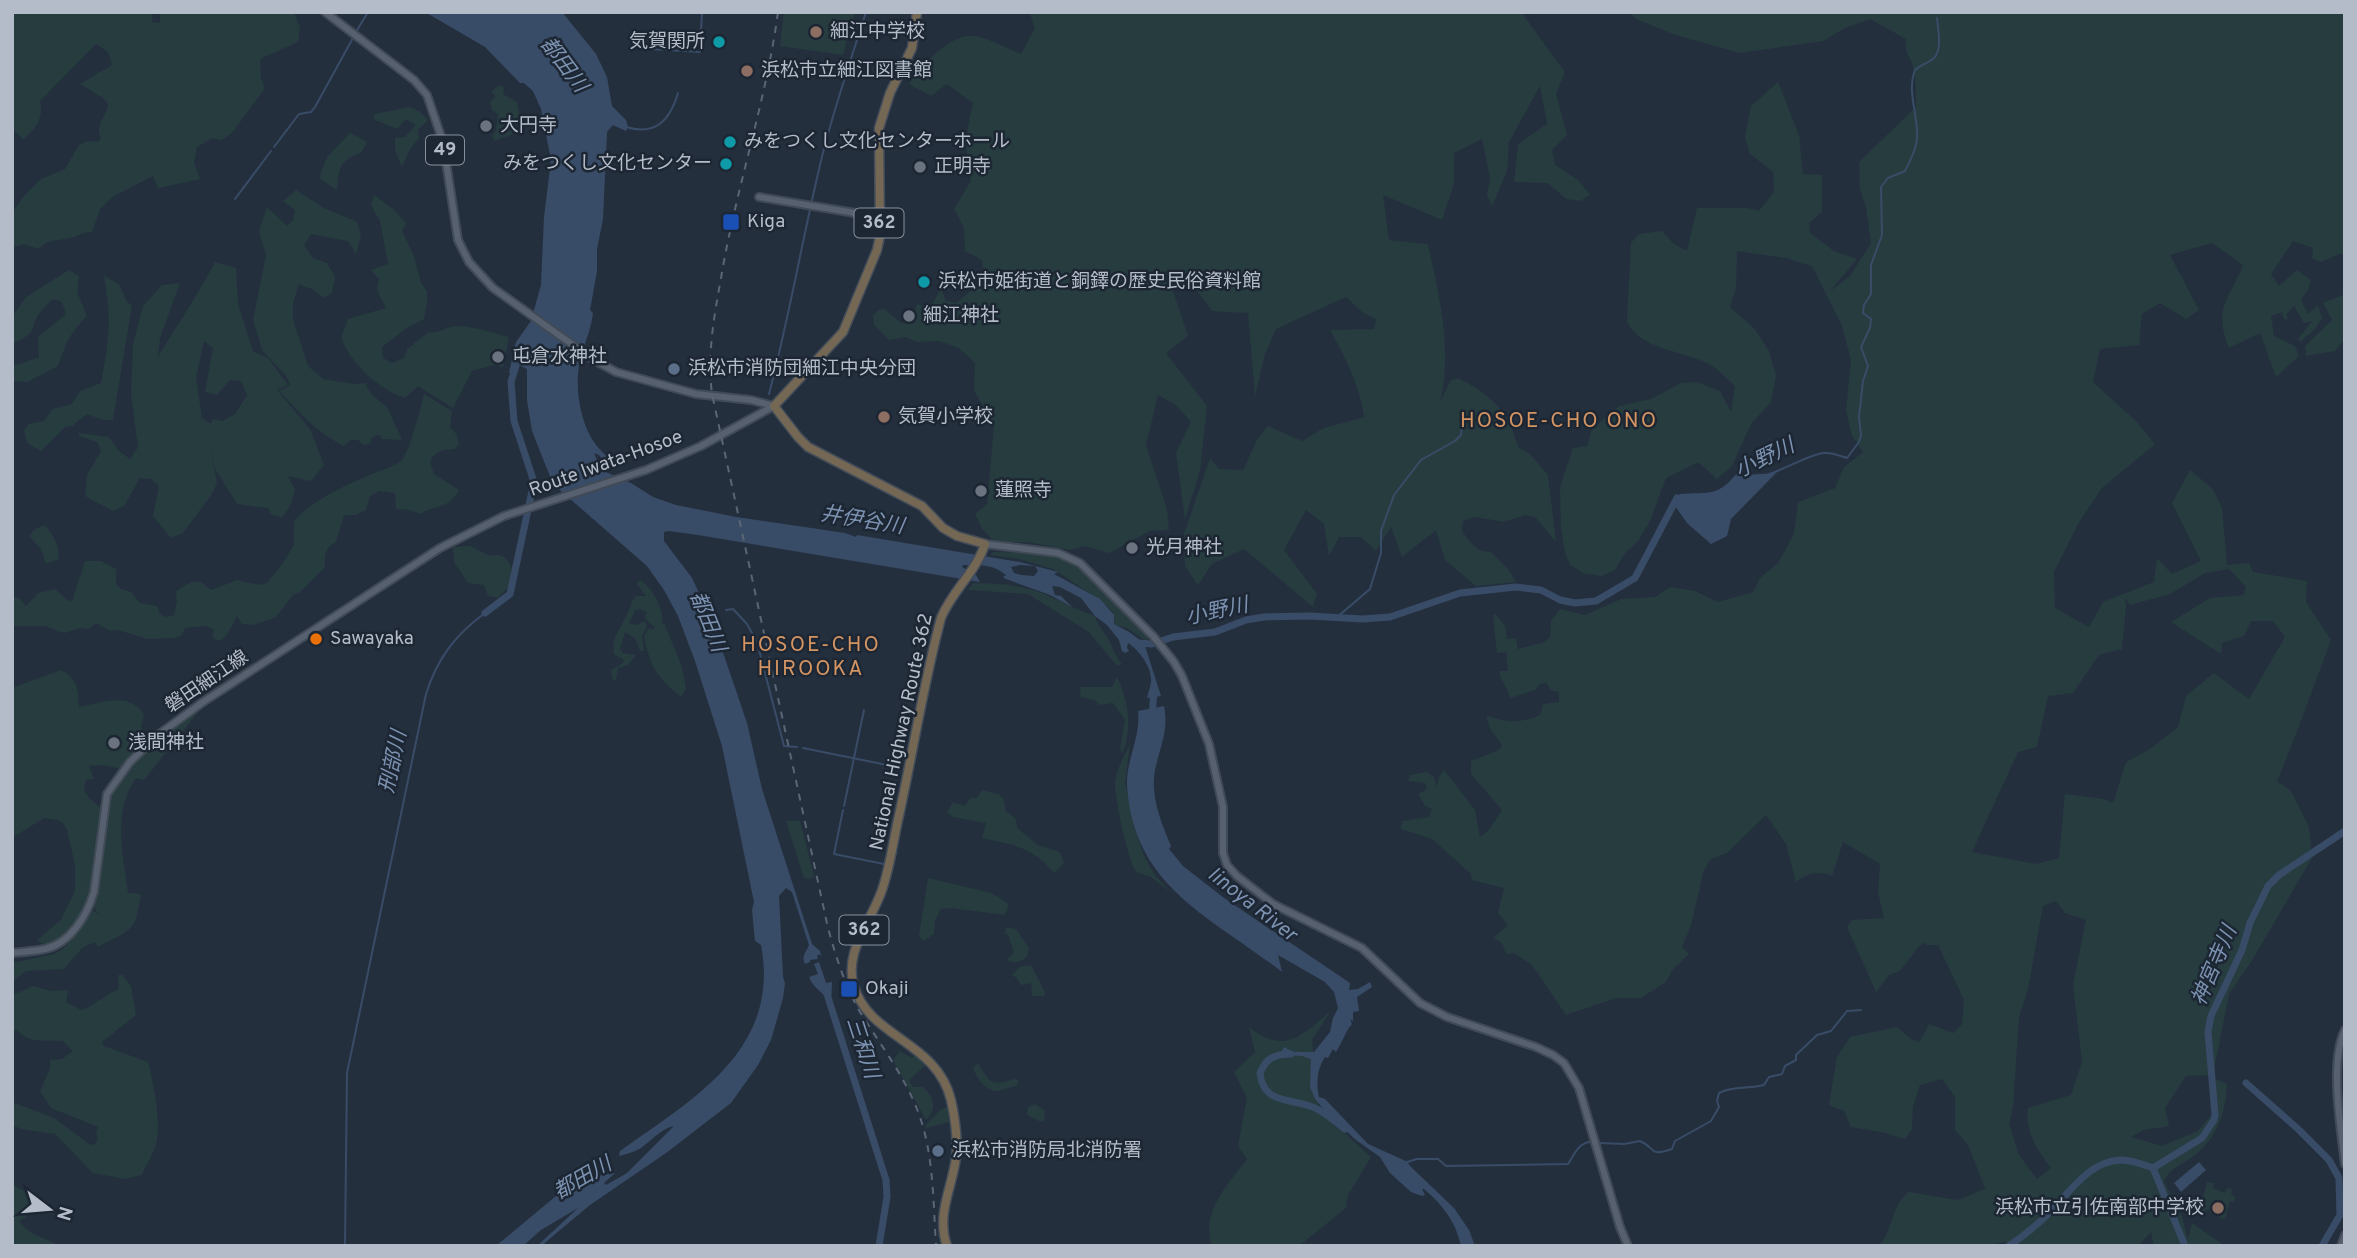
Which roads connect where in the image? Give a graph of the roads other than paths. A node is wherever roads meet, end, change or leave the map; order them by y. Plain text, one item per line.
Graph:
1 (325, 12) edge
2 (917, 12) edge
3 (759, 197) dead end
4 (879, 217) junction
5 (774, 406) junction
6 (522, 510) joint
7 (984, 547) junction
8 (12, 953) edge
9 (2345, 1030) edge
10 (2345, 1164) edge
11 (2345, 1235) edge
12 (947, 1246) edge
13 (1628, 1246) edge
14 (2342, 1246) edge

1 - 5 main road, 49
2 - 4 highway, 362
3 - 4 main road
4 - 5 highway, 362
5 - 6 main road, Route Iwata-Hosoe
5 - 7 highway
6 - 8 main road, 磐田細江線
7 - 12 highway, National Highway Route 362 / 362
7 - 13 main road
9 - 10 main road
11 - 14 main road

